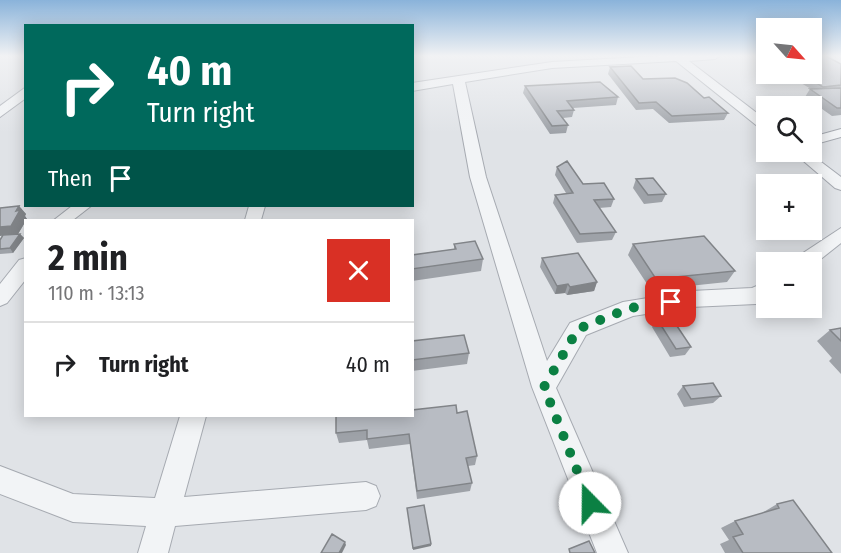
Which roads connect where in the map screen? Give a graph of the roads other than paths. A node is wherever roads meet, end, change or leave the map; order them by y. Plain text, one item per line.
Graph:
1 (439, 82) edge
2 (459, 82) edge
3 (709, 82) edge
4 (414, 87) edge
5 (24, 93) edge
6 (0, 112) edge
7 (756, 118) edge
8 (841, 133) edge
9 (822, 138) edge
10 (812, 162) edge
11 (841, 185) edge
12 (82, 207) edge
13 (64, 219) edge
14 (841, 234) edge
15 (817, 252) edge
16 (24, 268) edge
17 (756, 296) edge
18 (0, 298) edge
19 (544, 387) junction
20 (194, 417) edge
21 (0, 480) edge
22 (366, 496) dead end
23 (163, 513) junction
24 (153, 553) edge
25 (613, 553) edge

1 - 4 street
2 - 19 street
3 - 7 street
5 - 6 street
8 - 9 street
10 - 11 street
12 - 13 street
14 - 15 street
16 - 18 street
17 - 19 street
19 - 25 street
20 - 23 street
21 - 23 street
22 - 23 street
23 - 24 street

